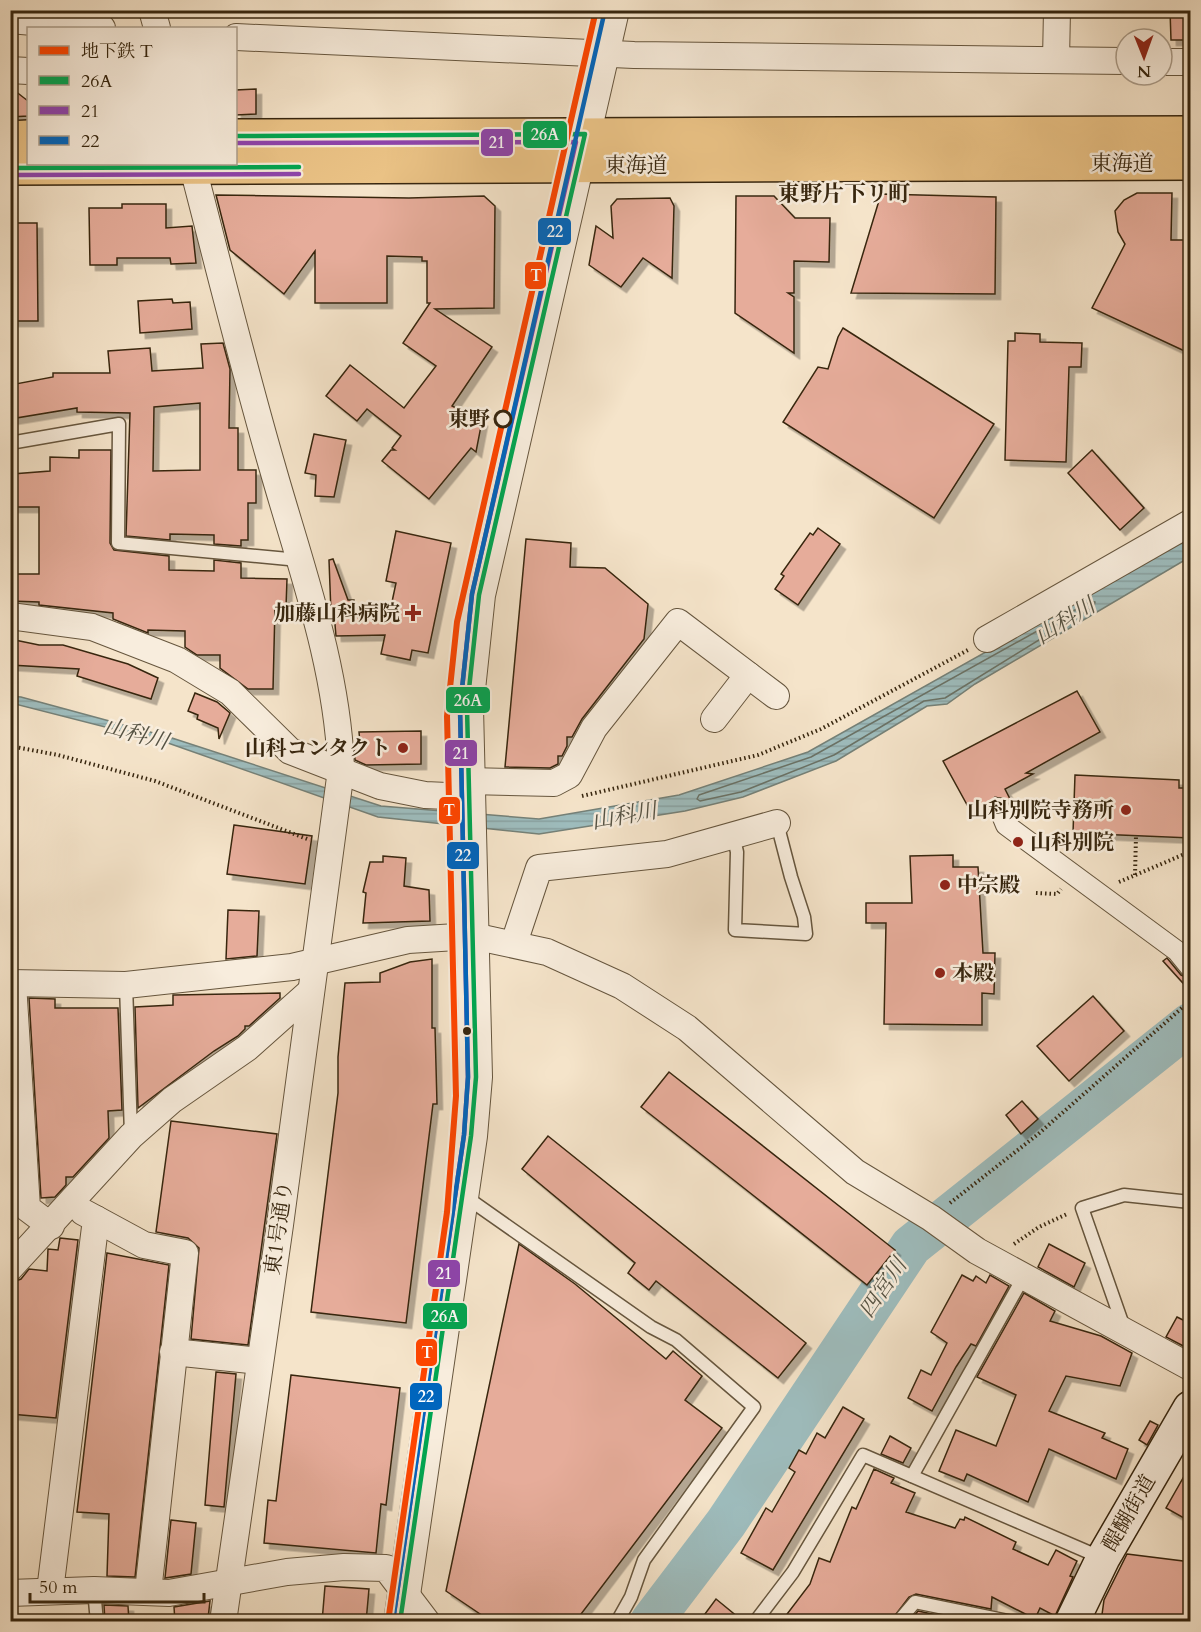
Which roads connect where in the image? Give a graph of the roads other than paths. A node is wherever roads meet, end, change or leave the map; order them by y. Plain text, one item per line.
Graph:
1 (152, 10) edge
2 (613, 10) edge
3 (1057, 10) edge
4 (10, 20) edge
5 (90, 27) edge
6 (157, 27) edge
7 (237, 37) edge
8 (604, 54) junction
9 (1056, 60) junction
10 (1114, 61) edge
11 (1174, 62) edge
12 (1191, 62) edge
13 (10, 70) edge
14 (27, 71) edge
15 (1191, 134) edge
16 (237, 136) edge
17 (27, 137) edge
18 (10, 138) edge
19 (581, 149) junction
20 (237, 163) edge
21 (1191, 163) edge
22 (192, 165) edge
23 (10, 168) edge
24 (10, 443) edge
25 (1191, 523) edge
26 (299, 560) junction
27 (10, 616) edge
28 (987, 639) road end
29 (748, 675) junction
30 (776, 696) dead end
31 (714, 719) dead end
32 (340, 775) junction
33 (469, 794) junction
34 (999, 808) dead end
35 (777, 823) joint
36 (733, 835) junction
37 (473, 936) junction
38 (514, 943) junction
39 (314, 962) junction
40 (1191, 967) edge
41 (12, 983) edge
42 (126, 985) junction
43 (311, 991) junction
44 (131, 1136) junction
45 (462, 1194) junction
46 (1191, 1202) edge
47 (70, 1205) junction
48 (96, 1219) junction
49 (51, 1226) junction
50 (10, 1268) edge
51 (1024, 1276) junction
52 (1125, 1332) junction
53 (173, 1352) junction
54 (260, 1361) junction
55 (1191, 1367) edge
56 (1191, 1408) edge
57 (912, 1476) junction
58 (1103, 1558) junction
59 (230, 1580) junction
60 (94, 1590) junction
61 (50, 1591) junction
62 (148, 1592) junction
63 (10, 1593) edge
64 (402, 1607) edge
65 (97, 1622) edge
66 (223, 1622) edge
67 (427, 1622) edge
68 (617, 1622) edge
69 (755, 1622) edge
70 (898, 1622) edge
71 (1013, 1622) edge
72 (1072, 1622) edge

1 - 6 street
2 - 8 street
3 - 9 street
4 - 5 street
7 - 8 street
8 - 9 street
8 - 19 street
9 - 10 street
11 - 12 street
13 - 14 street
15 - 19 highway, 東海道
16 - 19 highway, 東海道
17 - 18 highway
19 - 20 highway, 東海道
19 - 21 highway, 東海道
19 - 33 street
22 - 23 highway, 東海道
22 - 26 street, 東1号通り
24 - 26 lane
25 - 28 street
26 - 32 street, 東1号通り
27 - 32 street
29 - 30 street
29 - 31 street
29 - 33 street
32 - 33 street
32 - 39 street, 東1号通り
33 - 37 street
34 - 40 street
35 - 36 street
35 - 36 lane
36 - 38 street
37 - 38 street
37 - 39 street
37 - 45 street
38 - 51 street
39 - 42 street
39 - 43 street, 東1号通り
41 - 42 street
41 - 49 street
42 - 44 lane
43 - 44 street
43 - 54 street, 東1号通り
44 - 47 street
45 - 64 street
45 - 68 lane
46 - 52 lane
47 - 48 street
47 - 49 street
48 - 53 street
48 - 61 street
49 - 50 street
51 - 52 street
51 - 57 lane
52 - 55 street
53 - 54 street
53 - 62 street
54 - 59 street, 東1号通り
56 - 58 main road, 醍醐街道
57 - 58 lane
57 - 69 lane
58 - 72 main road, 醍醐街道
59 - 62 street
59 - 64 street
59 - 66 street, 東1号通り
60 - 61 street
60 - 62 street
60 - 65 lane
61 - 63 street
64 - 67 street
70 - 71 lane

